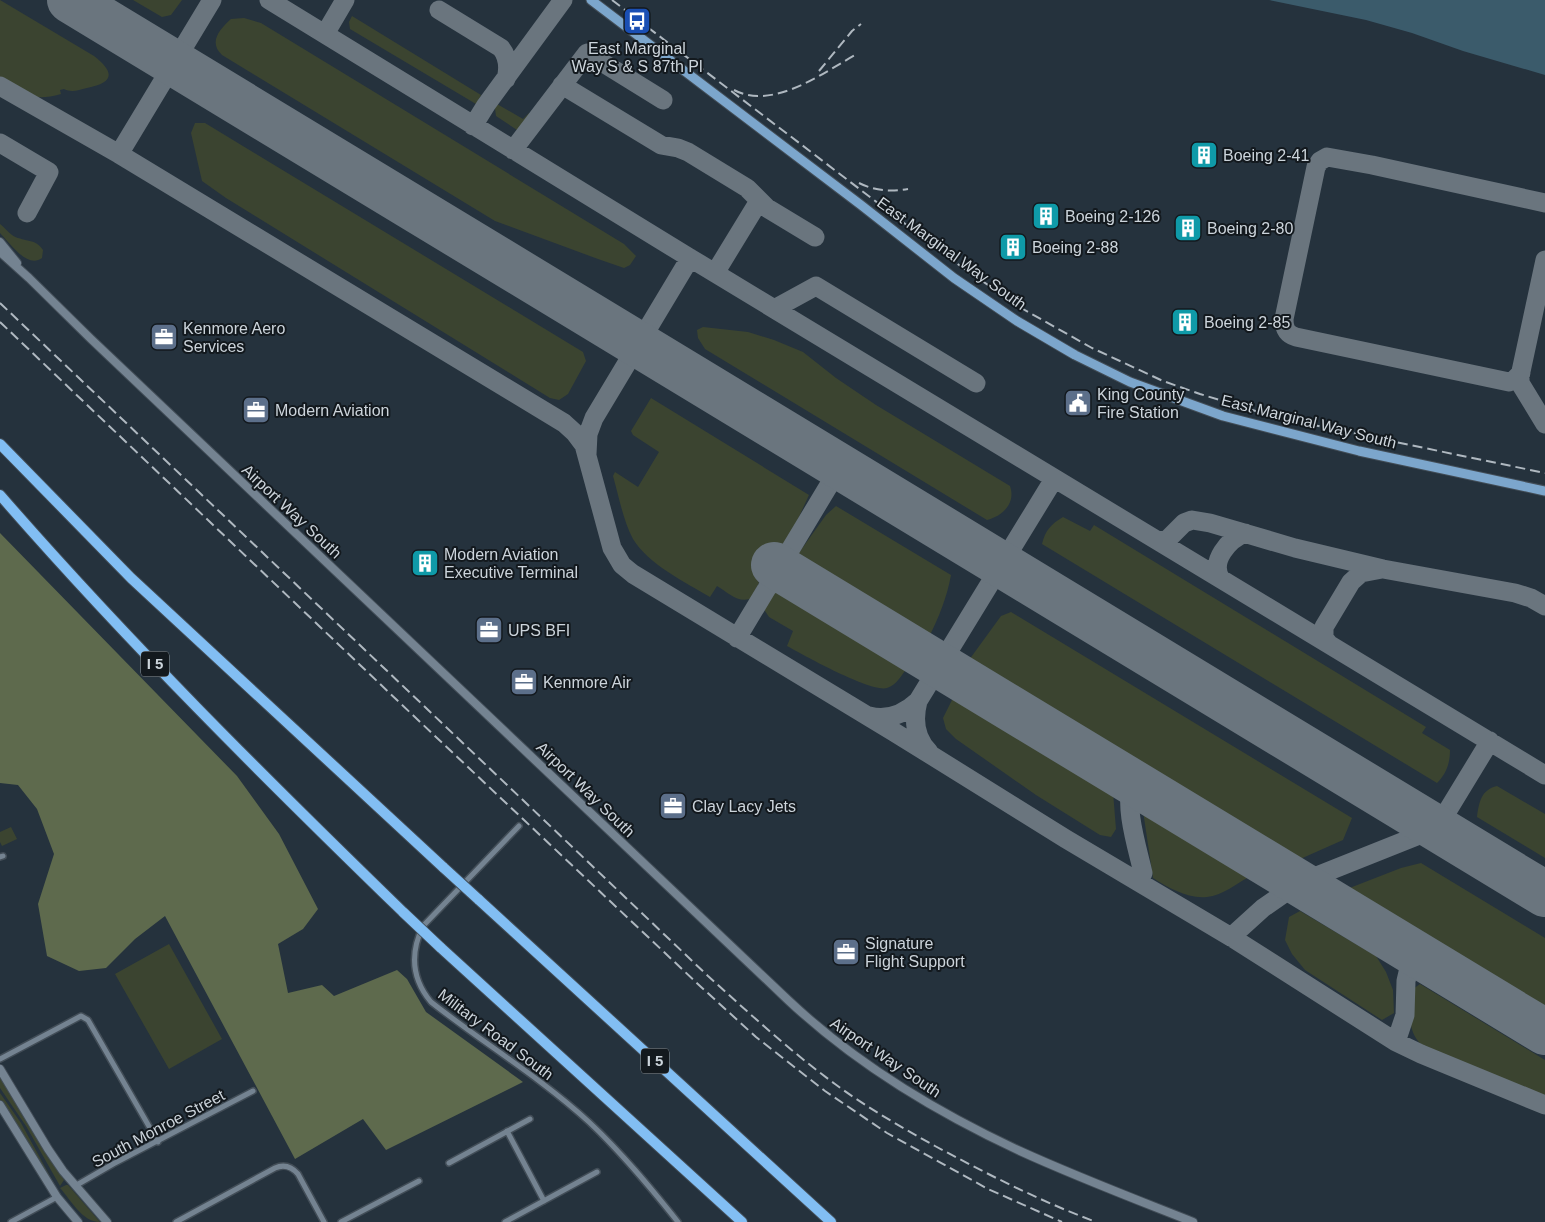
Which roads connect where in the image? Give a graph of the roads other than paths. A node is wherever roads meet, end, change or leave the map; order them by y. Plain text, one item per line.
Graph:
1 (591, 0) edge
2 (0, 242) edge
3 (0, 252) edge
4 (29, 278) junction
5 (0, 444) edge
6 (1545, 491) edge
7 (0, 495) edge
8 (519, 826) dead end
9 (0, 1059) edge
10 (0, 1069) edge
11 (253, 1091) dead end
12 (0, 1105) edge
13 (530, 1119) dead end
14 (507, 1131) junction
15 (158, 1142) junction
16 (450, 1163) dead end
17 (597, 1172) dead end
18 (418, 1181) dead end
19 (75, 1186) junction
20 (57, 1197) junction
21 (544, 1201) junction
22 (11, 1222) edge
23 (78, 1222) edge
24 (107, 1222) edge
25 (176, 1222) edge
26 (324, 1222) edge
27 (341, 1222) edge
28 (505, 1222) edge
29 (678, 1222) edge
30 (742, 1222) edge
31 (831, 1222) edge
32 (1193, 1222) edge

1 - 6 main road, East Marginal Way South
2 - 4 main road, Airport Way South
3 - 4 main road, Airport Way South
4 - 32 main road, Airport Way South
5 - 31 highway, I 5, bridge
7 - 30 highway, I 5, bridge
8 - 29 street, Military Road South
9 - 15 street
10 - 19 main road
11 - 15 street, South Monroe Street
12 - 20 main road
13 - 14 street
14 - 16 street
14 - 21 street
15 - 19 street, South Monroe Street
17 - 21 street
18 - 27 street
19 - 24 main road
20 - 22 street
20 - 23 main road
21 - 28 street
25 - 26 street

